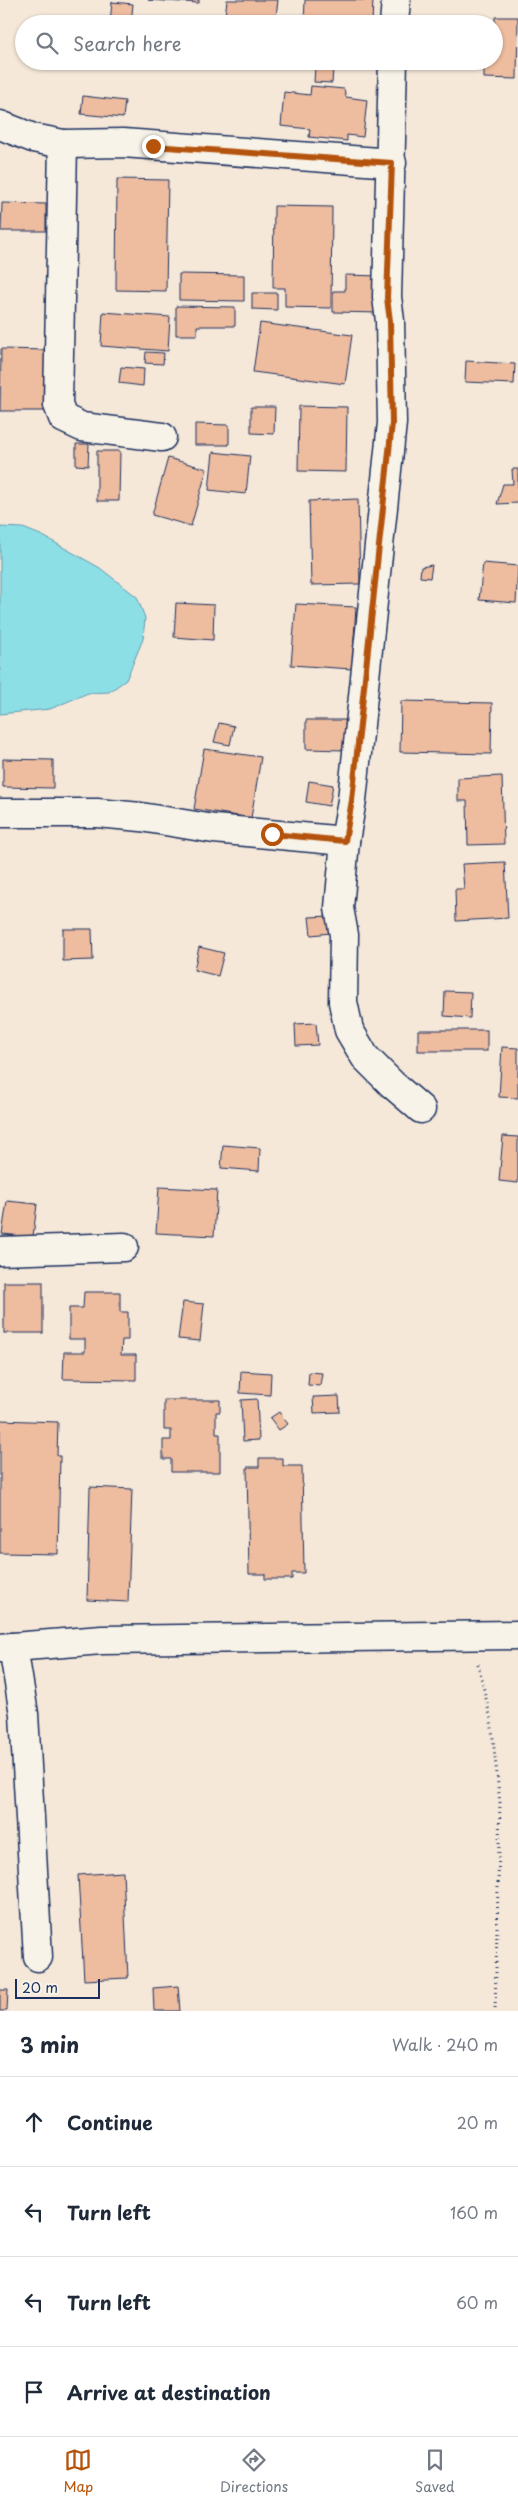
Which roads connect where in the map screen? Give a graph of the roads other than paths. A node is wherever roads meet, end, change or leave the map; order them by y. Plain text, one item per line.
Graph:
1 (396, 0) edge
2 (395, 15) edge
3 (393, 70) edge
4 (0, 125) edge
5 (63, 144) junction
6 (392, 163) junction
7 (162, 437) dead end
8 (0, 814) edge
9 (345, 841) junction
10 (421, 1109) dead end
11 (124, 1247) dead end
12 (0, 1251) edge
13 (518, 1635) edge
14 (6, 1648) edge
15 (38, 1957) dead end

1 - 2 street
3 - 6 street
4 - 5 street
5 - 6 street
5 - 7 street
6 - 9 street
8 - 9 street
9 - 10 street
11 - 12 street
13 - 14 street
14 - 15 street

